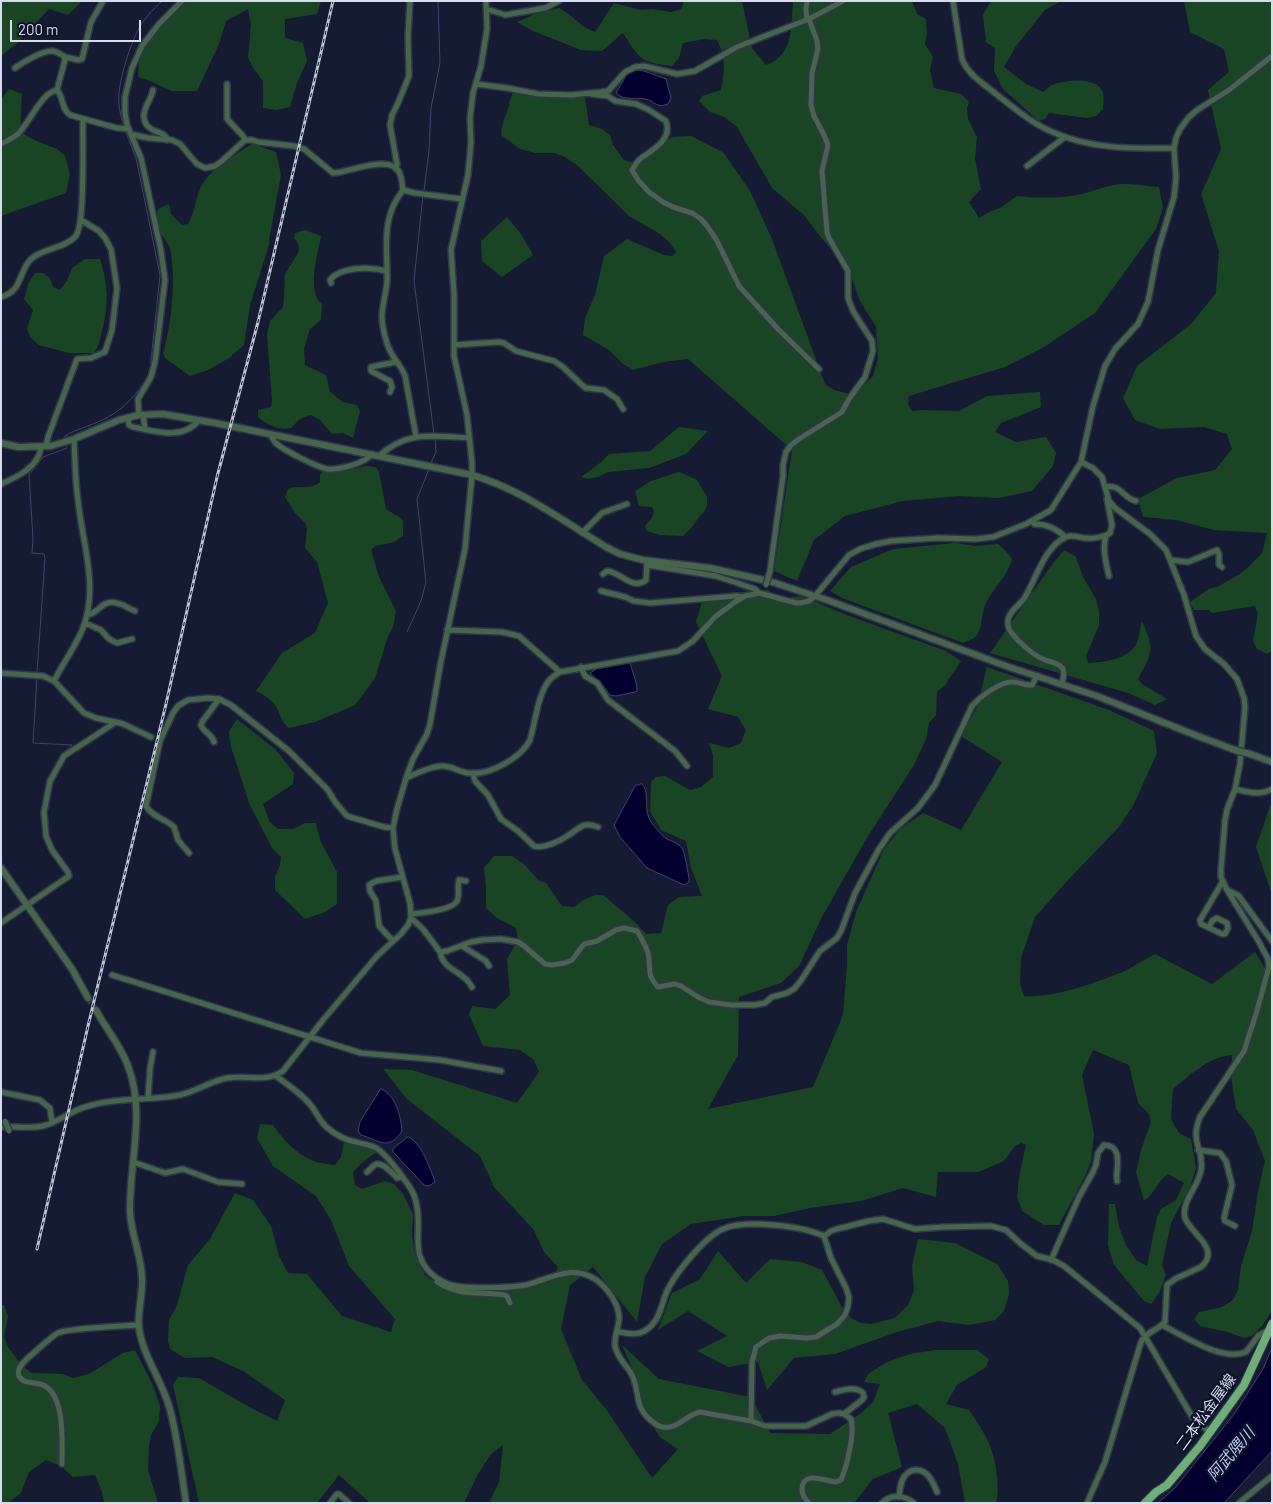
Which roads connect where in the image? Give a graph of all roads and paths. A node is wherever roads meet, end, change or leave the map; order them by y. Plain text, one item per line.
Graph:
1 (103, 1) edge
2 (182, 1) edge
3 (410, 1) edge
4 (486, 1) edge
5 (559, 1) edge
6 (807, 1) edge
7 (843, 1) edge
8 (954, 1) edge
9 (487, 9) junction
10 (808, 20) junction
11 (1272, 56) edge
12 (65, 57) junction
13 (15, 68) dead end
14 (227, 84) dead end
15 (476, 84) junction
16 (57, 90) junction
17 (153, 90) dead end
18 (591, 94) junction
19 (83, 119) junction
20 (129, 129) junction
21 (131, 135) junction
22 (1065, 137) junction
23 (167, 140) junction
24 (245, 140) junction
25 (1, 144) edge
26 (1174, 148) junction
27 (1027, 166) dead end
28 (396, 169) junction
29 (403, 190) junction
30 (462, 199) junction
31 (81, 220) junction
32 (387, 271) junction
33 (331, 283) dead end
34 (1, 297) edge
35 (454, 345) junction
36 (396, 362) junction
37 (819, 368) dead end
38 (390, 392) dead end
39 (623, 409) dead end
40 (141, 415) junction
41 (128, 417) junction
42 (200, 420) junction
43 (145, 429) junction
44 (271, 434) junction
45 (416, 436) junction
46 (469, 438) junction
47 (74, 439) junction
48 (1, 443) edge
49 (43, 446) junction
50 (372, 454) junction
51 (380, 456) junction
52 (1081, 462) junction
53 (472, 475) junction
54 (1, 484) edge
55 (1105, 487) junction
56 (1108, 496) junction
57 (1136, 501) dead end
58 (627, 504) dead end
59 (1033, 521) junction
60 (582, 533) junction
61 (1106, 536) junction
62 (1065, 537) junction
63 (1171, 560) junction
64 (647, 563) junction
65 (1222, 567) dead end
66 (603, 574) dead end
67 (1109, 576) dead end
68 (601, 591) dead end
69 (761, 594) junction
70 (815, 596) junction
71 (743, 598) junction
72 (134, 611) dead end
73 (86, 615) junction
74 (85, 623) junction
75 (447, 630) junction
76 (132, 639) dead end
77 (581, 667) junction
78 (560, 672) junction
79 (1, 673) edge
80 (1037, 676) junction
81 (54, 681) junction
82 (1062, 684) junction
83 (219, 699) junction
84 (116, 722) junction
85 (151, 737) dead end
86 (214, 742) dead end
87 (1272, 762) edge
88 (687, 766) dead end
89 (472, 773) junction
90 (406, 778) junction
91 (1235, 789) junction
92 (1272, 789) edge
93 (598, 827) dead end
94 (393, 828) junction
95 (189, 853) dead end
96 (1, 868) edge
97 (402, 877) junction
98 (466, 881) dead end
99 (1223, 881) junction
100 (1227, 890) junction
101 (27, 905) junction
102 (411, 916) junction
103 (1, 923) edge
104 (1209, 927) dead end
105 (1272, 941) edge
106 (392, 942) junction
107 (462, 946) junction
108 (440, 952) junction
109 (489, 966) dead end
110 (112, 975) dead end
111 (472, 987) dead end
112 (88, 998) tunnel mouth
113 (96, 1010) tunnel mouth
114 (310, 1037) junction
115 (153, 1052) dead end
116 (500, 1071) dead end
117 (276, 1076) junction
118 (1, 1092) edge
119 (136, 1098) junction
120 (148, 1098) junction
121 (1, 1115) edge
122 (52, 1123) junction
123 (3, 1124) edge
124 (9, 1131) dead end
125 (1198, 1150) junction
126 (133, 1162) junction
127 (367, 1172) dead end
128 (402, 1177) junction
129 (1118, 1182) dead end
130 (242, 1184) dead end
131 (1235, 1226) dead end
132 (824, 1236) junction
133 (1051, 1260) junction
134 (432, 1274) junction
135 (510, 1303) dead end
136 (138, 1325) junction
137 (1162, 1325) junction
138 (1270, 1327) edge
139 (617, 1331) junction
140 (1146, 1336) junction
141 (835, 1392) dead end
142 (844, 1414) junction
143 (751, 1421) junction
144 (1210, 1432) junction
145 (62, 1464) dead end
146 (1272, 1476) edge
147 (937, 1492) dead end
148 (899, 1497) junction
149 (186, 1503) edge
150 (330, 1503) edge
151 (349, 1503) edge
152 (809, 1503) edge
153 (882, 1503) edge
154 (914, 1503) edge
155 (1087, 1503) edge
156 (1145, 1503) edge
157 (1239, 1503) edge

1 - 12 street
2 - 20 street
3 - 28 street
4 - 9 street
5 - 9 street
6 - 10 street
7 - 10 street
8 - 22 street
9 - 15 street
10 - 18 street
10 - 69 street, bridge
11 - 26 street
12 - 13 street
12 - 16 street
14 - 24 street
15 - 18 street
15 - 30 street
16 - 19 street
16 - 25 street
17 - 23 street
18 - 37 street
19 - 20 street
19 - 31 street
20 - 21 street
21 - 23 street
21 - 40 street
22 - 26 street
22 - 27 street
23 - 24 street
24 - 28 street
26 - 52 street
28 - 29 street
29 - 30 street
29 - 32 street
30 - 35 street
31 - 34 street
31 - 49 street
32 - 33 street
32 - 36 street
35 - 39 street
35 - 46 street
36 - 38 street
36 - 45 street
40 - 41 street
40 - 42 street
40 - 43 street
41 - 43 street
41 - 47 street
42 - 43 street
42 - 44 street
44 - 50 street
44 - 50 street
45 - 46 street
45 - 51 street
46 - 53 street
47 - 49 street
47 - 73 street
48 - 49 street
49 - 54 street
50 - 51 street
51 - 53 street
52 - 55 street
52 - 59 street
53 - 60 street
53 - 75 street
55 - 56 street
55 - 57 street
56 - 61 street
56 - 63 street
58 - 60 street
59 - 62 street
59 - 70 street
60 - 64 street
61 - 62 street
61 - 67 street
62 - 82 street
63 - 65 street
63 - 91 street
64 - 66 street
64 - 69 street
64 - 70 street
68 - 71 street
69 - 70 street
69 - 71 street
70 - 80 street
71 - 77 street
72 - 73 street
73 - 74 street
74 - 76 street
74 - 81 street
75 - 78 street
75 - 90 street
77 - 78 street
77 - 88 street
78 - 89 street
79 - 81 street
80 - 82 street
80 - 107 street
81 - 84 street
82 - 87 street, bridge
83 - 86 street
83 - 94 street
83 - 95 street
84 - 85 street
84 - 101 street
89 - 90 street
89 - 93 street
90 - 94 street
91 - 92 street
91 - 99 street
94 - 97 street
96 - 101 street
97 - 102 street
97 - 106 street
98 - 102 street
99 - 100 street
99 - 104 street
100 - 105 street
100 - 125 street
101 - 103 street
101 - 112 street
102 - 106 street
102 - 108 street
106 - 114 street
107 - 108 street
107 - 109 street
108 - 111 street
110 - 114 street
113 - 119 street
114 - 116 street
114 - 117 street
115 - 120 street
117 - 120 street
117 - 128 street
118 - 122 street
119 - 120 street
119 - 122 street
119 - 126 street
121 - 123 street
122 - 123 street
123 - 124 street, bridge
125 - 131 street
125 - 137 street
126 - 130 street
126 - 136 street
127 - 128 street
128 - 134 street
129 - 133 street
132 - 133 street
132 - 139 street
132 - 143 street
133 - 140 street
134 - 135 street
134 - 139 street
136 - 145 street
136 - 149 street
137 - 138 street
137 - 140 street
138 - 144 main road, 二本松金屋線
139 - 143 street
140 - 144 street
140 - 155 street
141 - 142 street
142 - 143 street
142 - 152 street
144 - 156 main road, 二本松金屋線
146 - 157 street
147 - 148 street
148 - 153 street
148 - 154 street
150 - 151 street

